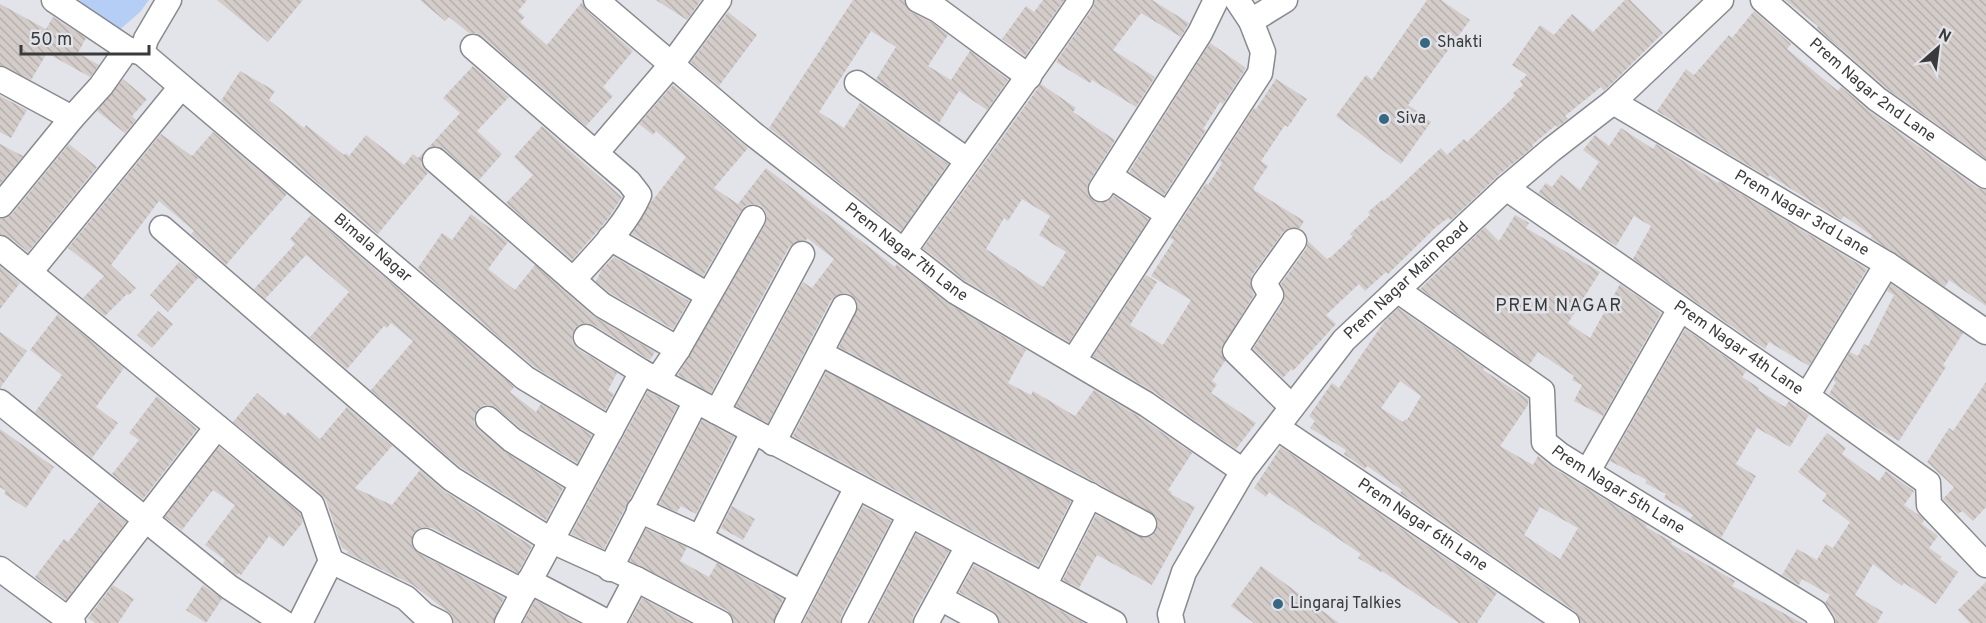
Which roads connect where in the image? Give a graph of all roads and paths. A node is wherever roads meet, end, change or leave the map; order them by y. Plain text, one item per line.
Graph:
1 (54, 0) edge
2 (169, 0) edge
3 (596, 0) edge
4 (718, 0) edge
5 (918, 0) edge
6 (1081, 0) edge
7 (1216, 0) edge
8 (1237, 0) edge
9 (1285, 0) edge
10 (1721, 0) edge
11 (1763, 0) edge
12 (1251, 21) junction
13 (473, 47) dead end
14 (134, 51) junction
15 (672, 64) junction
16 (1029, 77) junction
17 (0, 79) edge
18 (857, 83) dead end
19 (181, 87) junction
20 (1613, 102) junction
21 (72, 117) junction
22 (596, 153) junction
23 (435, 160) dead end
24 (967, 160) junction
25 (1986, 176) edge
26 (1506, 188) junction
27 (0, 205) edge
28 (1167, 213) junction
29 (753, 219) dead end
30 (162, 228) dead end
31 (610, 238) junction
32 (1294, 241) dead end
33 (0, 248) edge
34 (904, 251) junction
35 (802, 254) dead end
36 (1887, 264) junction
37 (30, 272) junction
38 (573, 280) junction
39 (1397, 290) junction
40 (708, 295) junction
41 (844, 307) dead end
42 (1680, 309) junction
43 (1986, 332) edge
44 (586, 337) dead end
45 (678, 349) junction
46 (820, 353) junction
47 (1074, 360) junction
48 (649, 376) junction
49 (1807, 396) junction
50 (0, 402) edge
51 (706, 407) junction
52 (1292, 407) junction
53 (488, 419) dead end
54 (217, 427) junction
55 (1278, 428) junction
56 (611, 430) junction
57 (763, 437) junction
58 (1243, 471) junction
59 (1588, 471) junction
60 (582, 483) junction
61 (857, 487) junction
62 (1090, 495) junction
63 (639, 510) junction
64 (910, 515) junction
65 (146, 519) junction
66 (1144, 524) dead end
67 (700, 538) junction
68 (425, 541) dead end
69 (552, 541) junction
70 (968, 546) junction
71 (331, 561) junction
72 (1986, 565) edge
73 (0, 568) edge
74 (610, 568) junction
75 (636, 579) junction
76 (1044, 586) junction
77 (526, 587) junction
78 (802, 593) junction
79 (940, 598) junction
80 (690, 616) edge
81 (70, 621) edge
82 (284, 623) edge
83 (300, 623) edge
84 (440, 623) edge
85 (507, 623) edge
86 (611, 623) edge
87 (720, 623) edge
88 (787, 623) edge
89 (854, 623) edge
90 (926, 623) edge
91 (986, 623) edge
92 (1114, 623) edge
93 (1172, 623) edge
94 (1567, 623) edge
95 (1822, 623) edge

1 - 14 street, Bimala Nagar
2 - 14 street
3 - 15 street, Prem Nagar 7th Lane
4 - 15 street
5 - 16 street
6 - 16 street
7 - 28 street
8 - 12 street
9 - 12 street
10 - 20 street, Prem Nagar Main Road
11 - 25 street, Prem Nagar 2nd Lane
12 - 28 street
13 - 22 street
14 - 19 street, Bimala Nagar
14 - 21 street
15 - 22 street
15 - 34 street, Prem Nagar 7th Lane
16 - 24 street
17 - 21 street
18 - 24 street
19 - 37 street
19 - 56 street, Bimala Nagar
20 - 26 street, Prem Nagar Main Road
20 - 36 street, Prem Nagar 3rd Lane
21 - 27 street
22 - 31 street
23 - 38 street
24 - 34 street
26 - 39 street, Prem Nagar Main Road
26 - 42 street, Prem Nagar 4th Lane
28 - 47 street
29 - 40 street
30 - 69 street
31 - 38 street
31 - 40 street
32 - 52 street
33 - 37 street
34 - 47 street, Prem Nagar 7th Lane
35 - 51 street
36 - 43 street, Prem Nagar 3rd Lane
36 - 49 street
37 - 54 street
38 - 45 street
39 - 52 street, Prem Nagar Main Road
39 - 59 street, Prem Nagar 5th Lane
40 - 45 street
41 - 46 street
42 - 49 street, Prem Nagar 4th Lane
42 - 59 street
44 - 48 street
45 - 48 street
46 - 57 street
46 - 62 street
47 - 58 street, Prem Nagar 7th Lane
48 - 51 street
48 - 56 street
49 - 72 street, Prem Nagar 4th Lane
50 - 65 street
51 - 57 street
51 - 63 street
52 - 55 street, Prem Nagar Main Road
53 - 60 street
54 - 65 street
54 - 71 street
55 - 58 street, Prem Nagar Main Road
55 - 94 street, Prem Nagar 6th Lane
56 - 60 street
57 - 61 street
57 - 67 street
58 - 93 street, Prem Nagar Main Road
59 - 95 street, Prem Nagar 5th Lane
60 - 69 street
61 - 64 street
61 - 78 street
62 - 66 street
62 - 76 street
63 - 67 street
63 - 74 street
64 - 70 street
64 - 89 street
65 - 81 street
65 - 82 street
67 - 78 street
68 - 77 street
69 - 74 street
69 - 77 street
70 - 76 street
70 - 79 street
71 - 83 street
71 - 84 street
73 - 81 street
74 - 75 street
75 - 80 street
75 - 86 street
76 - 92 street
77 - 85 street
77 - 86 street
78 - 88 street
79 - 90 street
79 - 91 street
80 - 87 street

